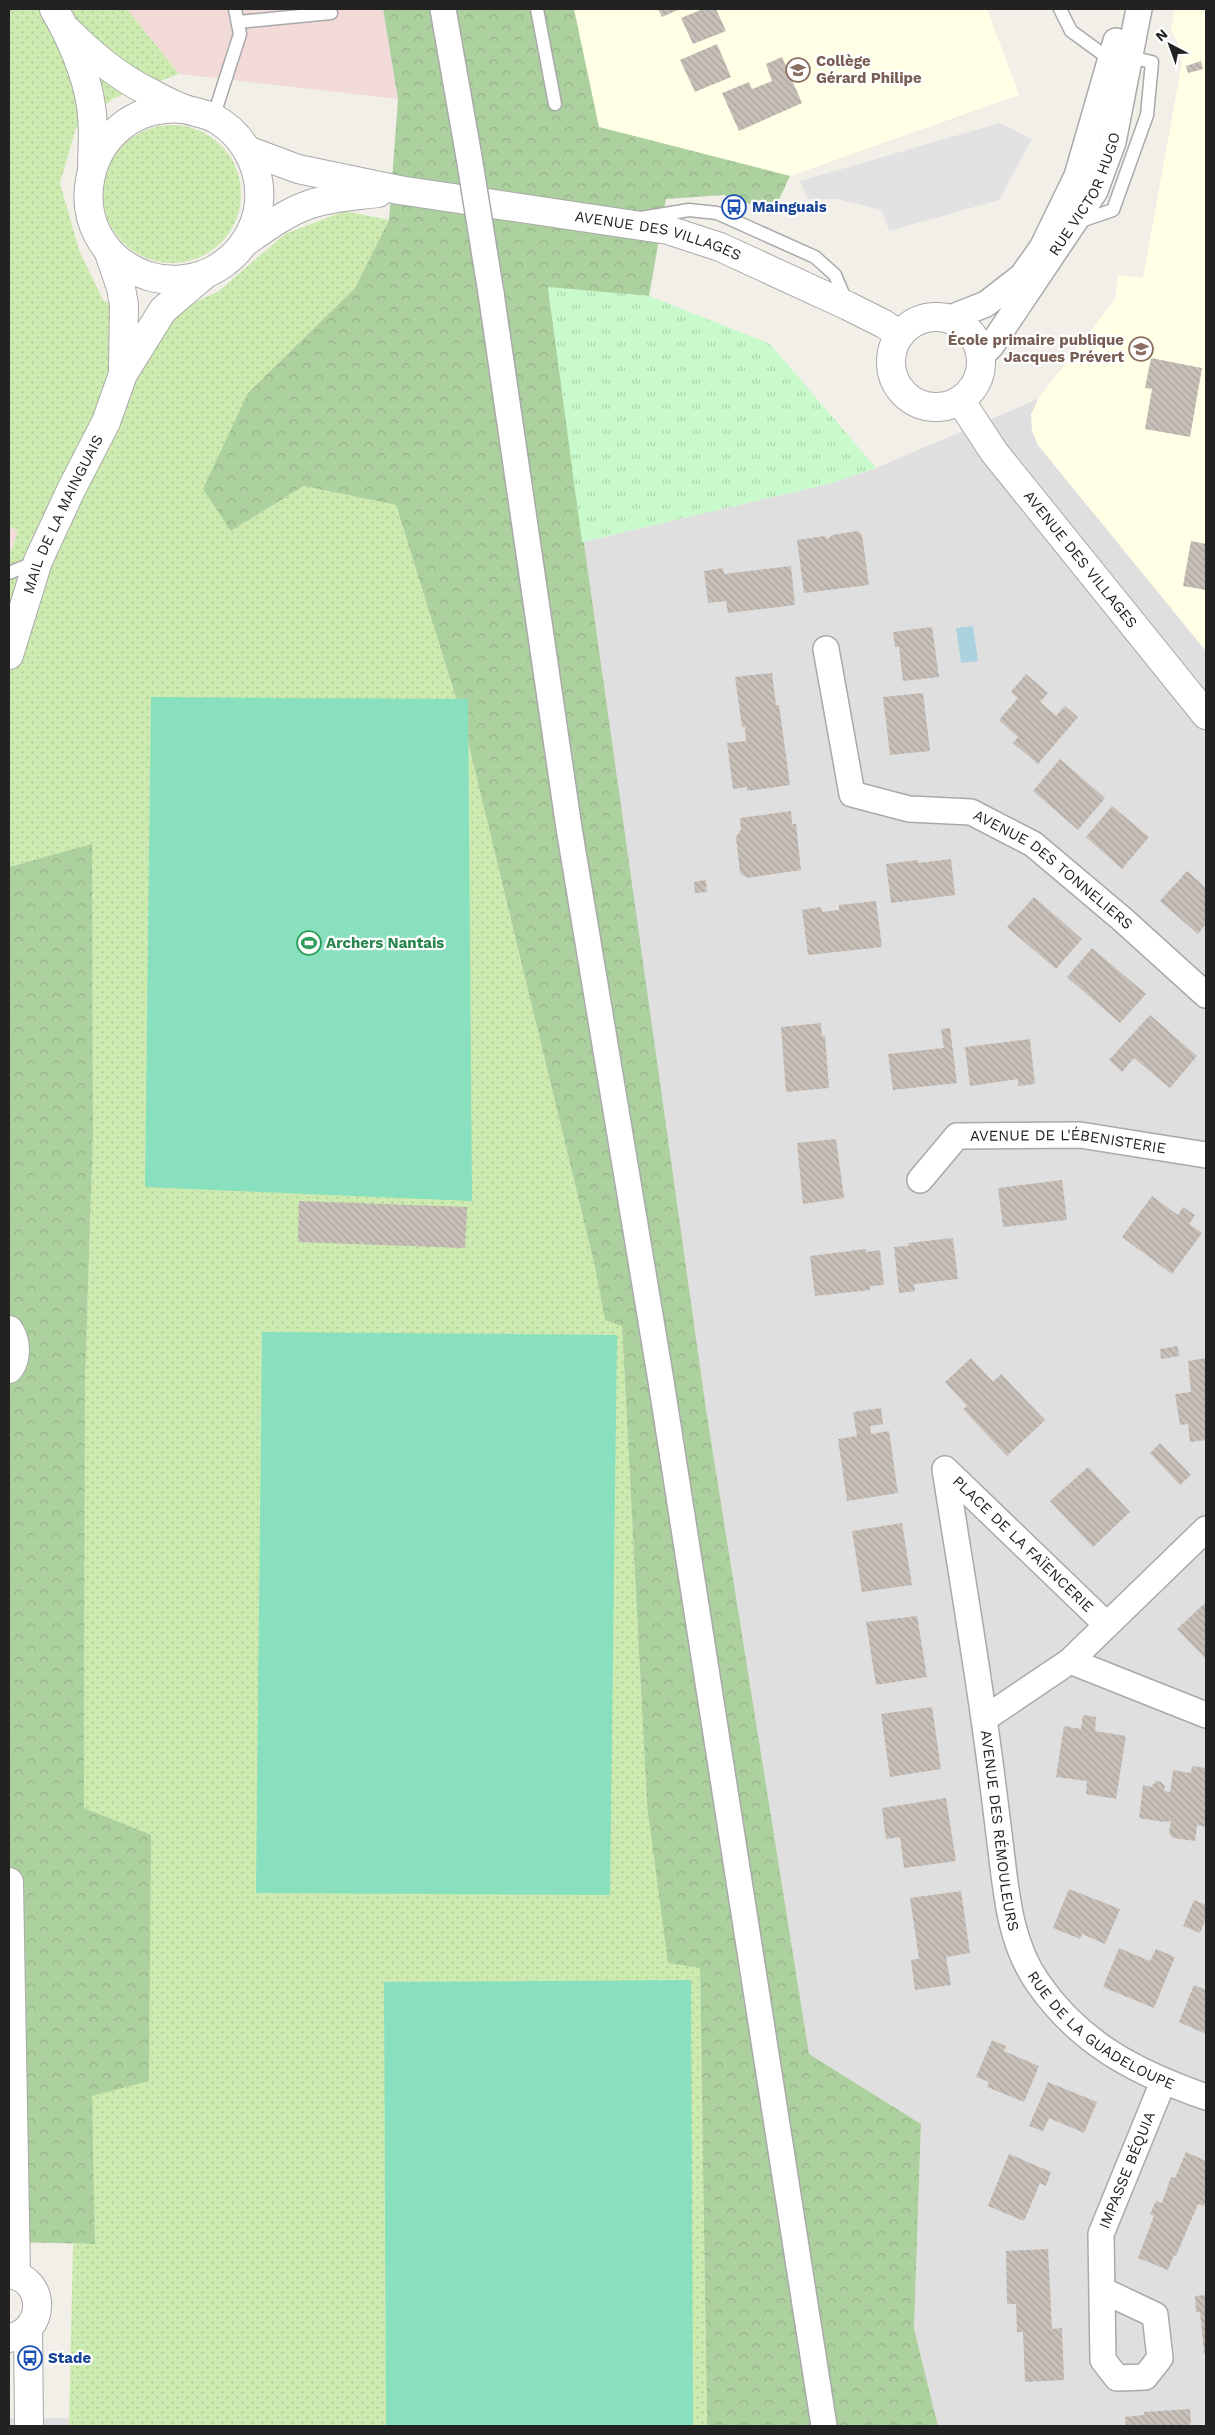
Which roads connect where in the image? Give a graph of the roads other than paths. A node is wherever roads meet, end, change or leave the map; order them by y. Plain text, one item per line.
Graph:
1 (235, 9) edge
2 (443, 9) edge
3 (536, 9) edge
4 (1060, 9) edge
5 (1123, 9) edge
6 (1139, 9) edge
7 (331, 13) dead end
8 (60, 20) edge
9 (238, 22) junction
10 (1120, 59) junction
11 (555, 104) dead end
12 (184, 109) junction
13 (213, 118) junction
14 (248, 150) junction
15 (92, 167) junction
16 (400, 190) junction
17 (244, 243) junction
18 (107, 249) junction
19 (206, 273) junction
20 (948, 319) junction
21 (900, 335) junction
22 (980, 357) junction
23 (123, 374) junction
24 (960, 400) junction
25 (38, 562) junction
26 (9, 572) edge
27 (826, 649) dead end
28 (9, 655) edge
29 (1206, 715) edge
30 (1206, 995) edge
31 (1206, 1155) edge
32 (920, 1180) dead end
33 (9, 1330) edge
34 (9, 1369) edge
35 (1206, 1529) edge
36 (1107, 1625) junction
37 (1070, 1661) junction
38 (1206, 1715) edge
39 (984, 1719) junction
40 (9, 1882) edge
41 (1016, 1942) joint
42 (1163, 2082) junction
43 (1206, 2097) edge
44 (12, 2274) edge
45 (1102, 2290) dead end
46 (18, 2334) edge
47 (29, 2426) edge
48 (824, 2426) edge

1 - 9 lane
2 - 48 street, bridge
3 - 11 lane
4 - 10 lane
5 - 10 street, RUE VICTOR HUGO
6 - 10 street, RUE VICTOR HUGO
7 - 9 lane
8 - 12 street
8 - 15 street
9 - 13 lane
10 - 20 street, RUE VICTOR HUGO
10 - 22 street, RUE VICTOR HUGO
12 - 13 street
12 - 15 street
13 - 14 street
14 - 16 street, AVENUE DES VILLAGES
14 - 17 street
15 - 18 street
16 - 17 street, AVENUE DES VILLAGES
16 - 21 street, AVENUE DES VILLAGES
17 - 19 street
18 - 19 street
18 - 23 street, MAIL DE LA MAINGUAIS
19 - 23 street, MAIL DE LA MAINGUAIS
20 - 21 street
20 - 22 street
21 - 24 street
22 - 24 street
23 - 25 street, MAIL DE LA MAINGUAIS
24 - 29 street, AVENUE DES VILLAGES
25 - 26 lane
25 - 28 street, MAIL DE LA MAINGUAIS
27 - 30 street, AVENUE DES TONNELIERS
31 - 32 street, AVENUE DE L'ÉBENISTERIE
33 - 34 street
35 - 36 street
36 - 37 street, PLACE DE LA FAÏENCERIE
36 - 39 street, PLACE DE LA FAÏENCERIE
37 - 38 street
37 - 39 street, PLACE DE LA FAÏENCERIE
39 - 41 street, AVENUE DES RÉMOULEURS
40 - 44 street
41 - 42 street, RUE DE LA GUADELOUPE
42 - 43 street, RUE DE LA GUADELOUPE
42 - 45 street, IMPASSE BÉQUIA
44 - 46 street
46 - 47 street

